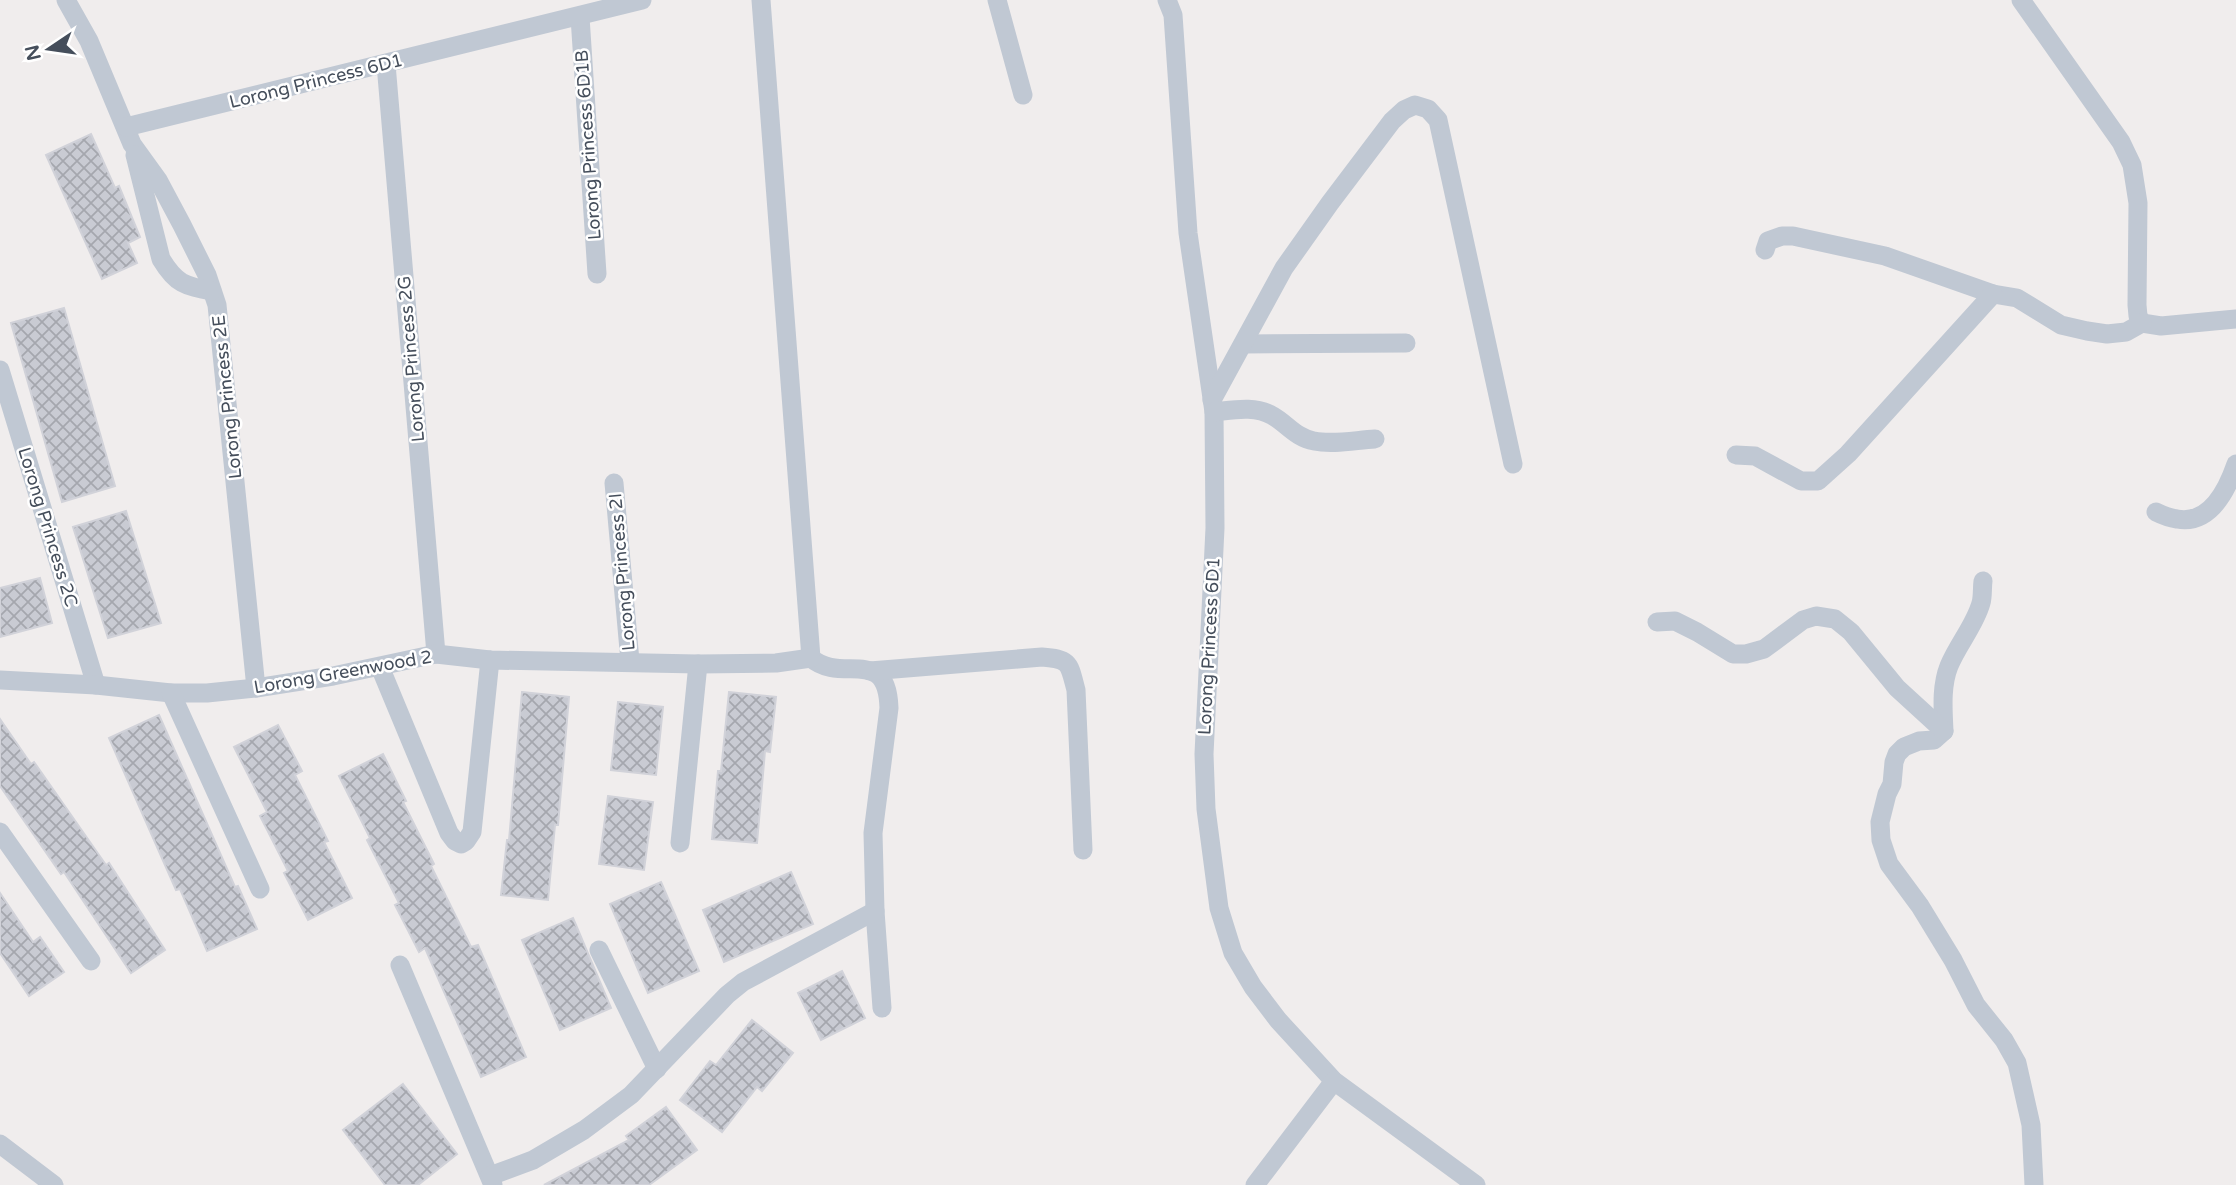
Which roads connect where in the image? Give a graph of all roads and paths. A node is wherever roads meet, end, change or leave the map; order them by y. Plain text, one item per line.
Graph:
1 (66, 0) edge
2 (642, 0) edge
3 (761, 0) edge
4 (997, 0) edge
5 (1167, 0) edge
6 (2021, 0) edge
7 (580, 17) junction
8 (386, 64) junction
9 (1023, 95) dead end
10 (129, 136) junction
11 (1765, 250) dead end
12 (597, 274) dead end
13 (212, 291) junction
14 (1993, 294) junction
15 (2236, 319) edge
16 (2142, 323) junction
17 (1406, 343) dead end
18 (1244, 344) junction
19 (0, 370) edge
20 (1213, 406) junction
21 (1375, 439) dead end
22 (1736, 455) dead end
23 (1513, 464) dead end
24 (2236, 464) edge
25 (614, 483) dead end
26 (2156, 512) dead end
27 (1983, 581) dead end
28 (1657, 622) dead end
29 (436, 654) junction
30 (811, 659) junction
31 (490, 660) junction
32 (629, 661) junction
33 (698, 664) junction
34 (380, 667) junction
35 (870, 671) junction
36 (0, 680) edge
37 (96, 685) junction
38 (256, 688) junction
39 (172, 693) junction
40 (1944, 731) junction
41 (0, 832) edge
42 (680, 843) dead end
43 (1083, 850) dead end
44 (260, 889) dead end
45 (875, 911) junction
46 (599, 950) dead end
47 (91, 961) dead end
48 (400, 965) dead end
49 (882, 1008) dead end
50 (657, 1069) junction
51 (1334, 1081) junction
52 (0, 1144) edge
53 (491, 1181) edge
54 (54, 1185) edge
55 (1255, 1185) edge
56 (1476, 1185) edge
57 (2034, 1185) edge

1 - 10 street
2 - 7 street, Lorong Princess 6D1
3 - 30 street
4 - 9 street
5 - 20 street, Lorong Princess 6D1
6 - 16 street
7 - 8 street, Lorong Princess 6D1
7 - 12 street, Lorong Princess 6D1B
8 - 10 street, Lorong Princess 6D1
8 - 29 street, Lorong Princess 2G
10 - 13 street, Lorong Princess 2E
10 - 13 street
11 - 14 street
13 - 38 street, Lorong Princess 2E
14 - 16 street
14 - 22 street
15 - 16 street
17 - 18 street
18 - 20 street
18 - 23 street
19 - 37 street, Lorong Princess 2C
20 - 21 street
20 - 51 street, Lorong Princess 6D1
24 - 26 street
25 - 32 street, Lorong Princess 2I
27 - 40 street
28 - 40 street
29 - 31 street, Lorong Greenwood 2
29 - 34 street, Lorong Greenwood 2
30 - 33 street, Lorong Greenwood 2
30 - 35 street
31 - 32 street, Lorong Greenwood 2
31 - 34 street
32 - 33 street, Lorong Greenwood 2
33 - 42 street
34 - 38 street, Lorong Greenwood 2
35 - 43 street
35 - 45 street
36 - 37 street, Lorong Greenwood 2
37 - 39 street, Lorong Greenwood 2
38 - 39 street, Lorong Greenwood 2
39 - 44 street
40 - 57 street
41 - 47 street
45 - 49 street
45 - 50 street
46 - 50 street
48 - 53 street
50 - 53 street
51 - 55 street
51 - 56 street, Lorong Princess 6D1
52 - 54 street

